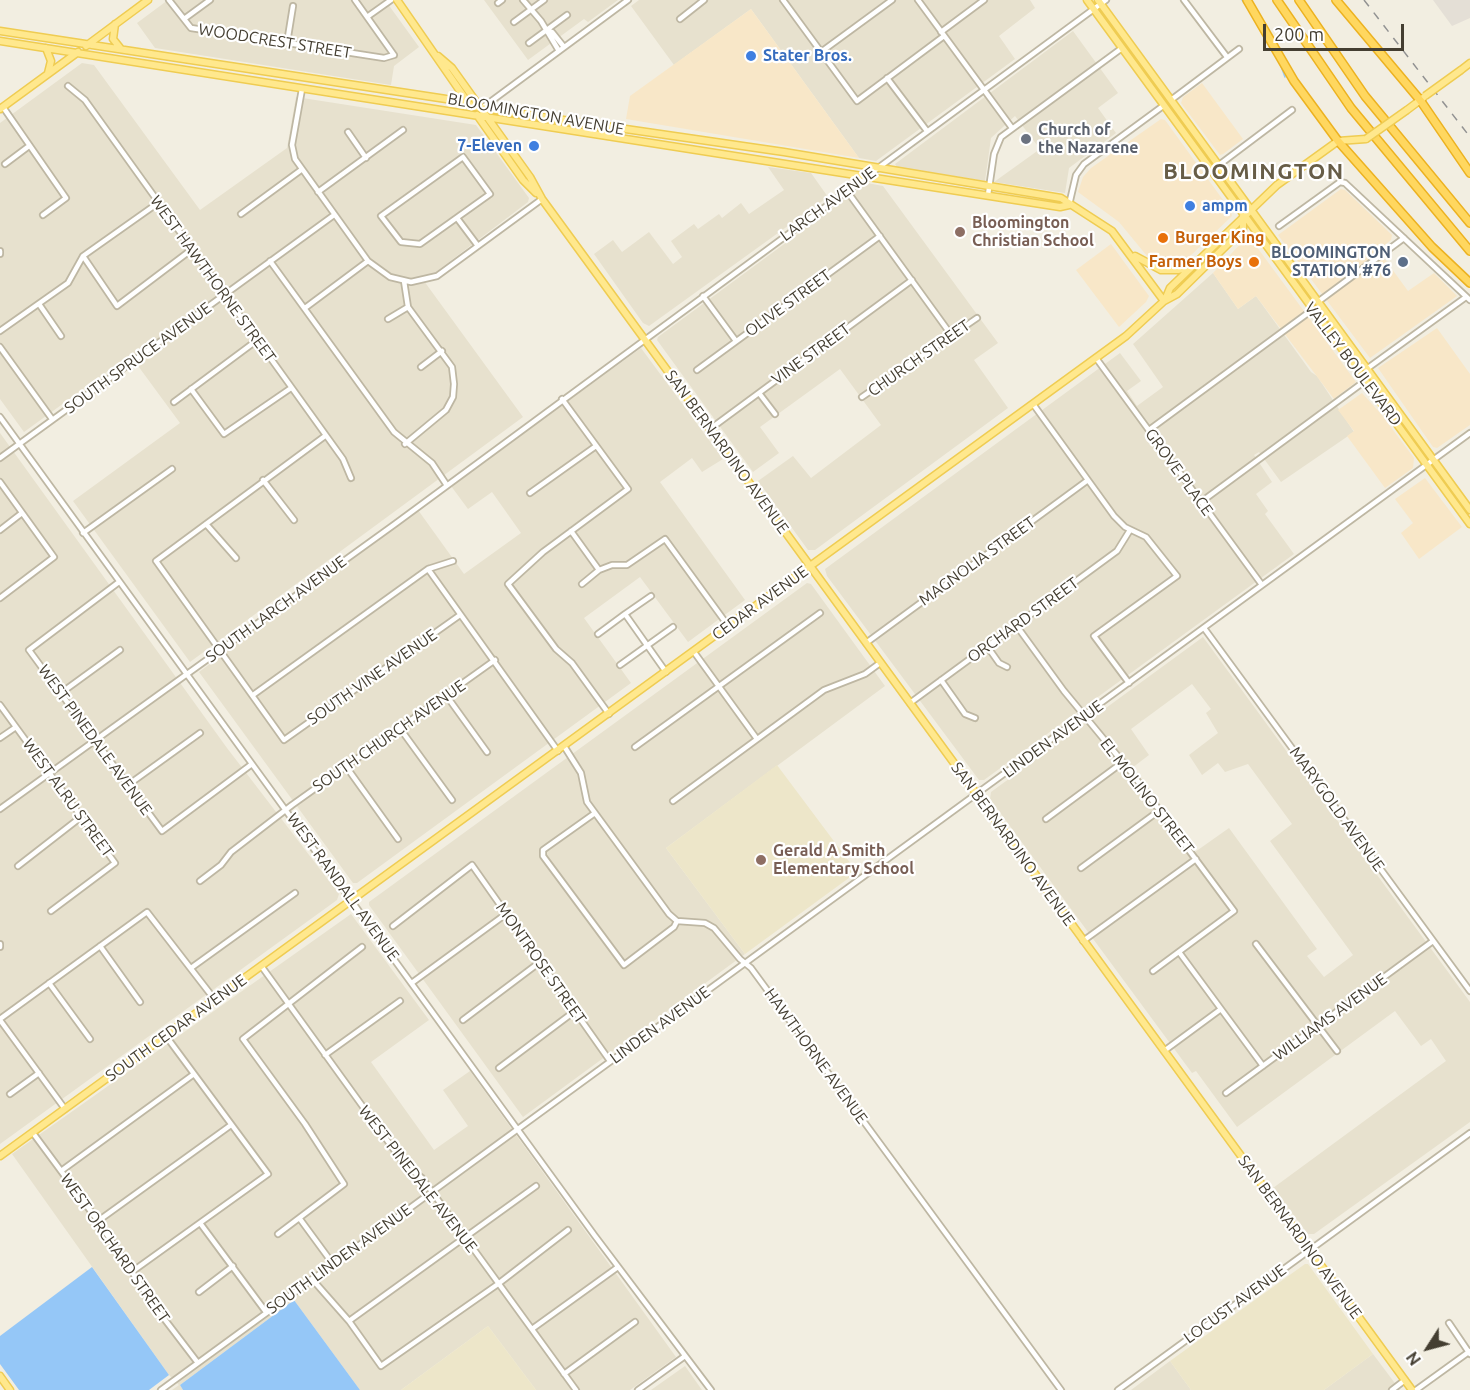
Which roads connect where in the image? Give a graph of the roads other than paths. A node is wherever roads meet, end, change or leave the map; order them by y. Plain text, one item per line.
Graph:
1 (148, 0) edge
2 (169, 0) edge
3 (210, 0) edge
4 (355, 0) edge
5 (391, 0) edge
6 (397, 0) edge
7 (523, 0) edge
8 (544, 0) edge
9 (628, 0) edge
10 (704, 0) edge
11 (792, 0) edge
12 (892, 0) edge
13 (918, 0) edge
14 (984, 0) edge
15 (1087, 0) edge
16 (1184, 0) edge
17 (1247, 0) edge
18 (1277, 0) edge
19 (1299, 0) edge
20 (1336, 0) edge
21 (1102, 1) edge
22 (785, 2) edge
23 (293, 6) dead end
24 (532, 9) junction
25 (1094, 9) junction
26 (567, 15) dead end
27 (367, 17) junction
28 (184, 19) junction
29 (680, 19) dead end
30 (514, 22) dead end
31 (115, 24) junction
32 (547, 30) junction
33 (0, 31) edge
34 (943, 34) junction
35 (0, 41) edge
36 (287, 43) junction
37 (529, 43) dead end
38 (87, 45) junction
39 (46, 48) junction
40 (1122, 48) junction
41 (562, 49) junction
42 (1239, 49) dead end
43 (122, 50) junction
44 (821, 52) junction
45 (77, 53) junction
46 (438, 56) junction
47 (1227, 57) junction
48 (1470, 63) edge
49 (48, 74) junction
50 (887, 78) junction
51 (455, 85) junction
52 (68, 86) dead end
53 (302, 89) junction
54 (983, 90) junction
55 (1423, 98) junction
56 (446, 99) junction
57 (1171, 100) junction
58 (469, 104) junction
59 (1163, 106) junction
60 (1, 107) edge
61 (481, 108) junction
62 (1292, 110) dead end
63 (476, 115) junction
64 (488, 117) junction
65 (512, 121) junction
66 (1012, 128) junction
67 (404, 130) dead end
68 (927, 131) junction
69 (348, 132) dead end
70 (654, 134) junction
71 (501, 136) junction
72 (620, 138) junction
73 (1338, 141) junction
74 (734, 145) junction
75 (29, 146) junction
76 (732, 156) junction
77 (366, 158) junction
78 (5, 164) dead end
79 (1219, 165) junction
80 (877, 168) junction
81 (301, 170) junction
82 (1470, 173) edge
83 (866, 177) junction
84 (990, 186) junction
85 (847, 190) junction
86 (318, 192) junction
87 (988, 195) junction
88 (542, 199) junction
89 (158, 203) junction
90 (1069, 205) junction
91 (1250, 209) junction
92 (241, 214) dead end
93 (43, 215) dead end
94 (334, 216) junction
95 (1243, 216) junction
96 (457, 218) junction
97 (1470, 223) edge
98 (1279, 226) dead end
99 (880, 236) junction
100 (1404, 238) junction
101 (478, 246) junction
102 (191, 250) junction
103 (1470, 251) edge
104 (1132, 254) junction
105 (83, 256) junction
106 (270, 261) junction
107 (368, 261) junction
108 (1193, 266) junction
109 (912, 280) junction
110 (404, 281) junction
111 (1470, 283) edge
112 (225, 296) junction
113 (703, 296) junction
114 (1468, 298) edge
115 (1164, 301) junction
116 (1319, 301) junction
117 (39, 304) junction
118 (408, 307) junction
119 (305, 308) junction
120 (1312, 310) junction
121 (976, 318) dead end
122 (388, 319) dead end
123 (0, 331) edge
124 (61, 336) dead end
125 (952, 336) junction
126 (645, 339) junction
127 (256, 341) junction
128 (736, 341) junction
129 (0, 347) edge
130 (442, 351) junction
131 (1096, 358) junction
132 (421, 367) dead end
133 (1368, 368) junction
134 (697, 370) dead end
135 (1365, 381) junction
136 (291, 388) junction
137 (192, 389) junction
138 (759, 393) junction
139 (862, 397) dead end
140 (562, 399) junction
141 (174, 402) dead end
142 (1033, 404) junction
143 (550, 407) joint
144 (775, 414) dead end
145 (0, 417) edge
146 (52, 419) junction
147 (710, 429) junction
148 (1149, 430) junction
149 (1470, 433) edge
150 (325, 436) junction
151 (19, 444) junction
152 (405, 444) junction
153 (597, 446) junction
154 (0, 458) edge
155 (1434, 460) junction
156 (1426, 465) junction
157 (172, 469) dead end
158 (351, 478) dead end
159 (263, 480) junction
160 (1088, 480) junction
161 (0, 483) edge
162 (446, 484) junction
163 (530, 493) dead end
164 (1201, 502) junction
165 (1470, 510) edge
166 (22, 513) junction
167 (294, 519) dead end
168 (206, 524) junction
169 (1470, 524) edge
170 (0, 530) edge
171 (1131, 530) junction
172 (571, 531) junction
173 (83, 533) junction
174 (236, 558) dead end
175 (453, 561) dead end
176 (810, 566) junction
177 (428, 569) junction
178 (599, 570) junction
179 (119, 582) junction
180 (582, 584) dead end
181 (1262, 585) junction
182 (651, 596) dead end
183 (0, 598) edge
184 (820, 613) dead end
185 (625, 614) junction
186 (460, 615) junction
187 (1016, 625) junction
188 (673, 627) dead end
189 (729, 627) junction
190 (1204, 628) junction
191 (598, 634) dead end
192 (866, 643) junction
193 (648, 646) junction
194 (987, 646) junction
195 (120, 650) dead end
196 (219, 651) junction
197 (694, 652) junction
198 (495, 660) junction
199 (880, 663) junction
200 (620, 665) dead end
201 (1007, 667) dead end
202 (666, 672) junction
203 (186, 674) junction
204 (941, 680) junction
205 (1129, 683) junction
206 (719, 687) junction
207 (61, 693) junction
208 (253, 695) junction
209 (446, 695) junction
210 (910, 703) junction
211 (0, 705) edge
212 (609, 714) junction
213 (1085, 715) junction
214 (975, 718) dead end
215 (16, 727) junction
216 (399, 727) junction
217 (200, 733) dead end
218 (0, 738) edge
219 (757, 739) junction
220 (95, 740) junction
221 (635, 747) dead end
222 (561, 748) junction
223 (487, 752) dead end
224 (1123, 762) junction
225 (252, 764) junction
226 (345, 765) junction
227 (50, 773) junction
228 (128, 785) junction
229 (977, 795) junction
230 (452, 800) dead end
231 (673, 801) dead end
232 (0, 809) edge
233 (287, 810) junction
234 (1160, 810) junction
235 (596, 813) junction
236 (81, 817) junction
237 (1046, 819) dead end
238 (398, 839) dead end
239 (1196, 859) junction
240 (18, 866) dead end
241 (1081, 868) dead end
242 (200, 881) dead end
243 (295, 893) dead end
244 (352, 901) junction
245 (51, 911) dead end
246 (506, 914) junction
247 (677, 921) junction
248 (393, 926) dead end
249 (1083, 941) junction
250 (1433, 941) junction
251 (1256, 944) dead end
252 (100, 946) junction
253 (362, 946) dead end
254 (1179, 952) junction
255 (540, 962) junction
256 (745, 964) junction
257 (262, 967) junction
258 (191, 968) junction
259 (1153, 971) dead end
260 (413, 982) junction
261 (49, 983) junction
262 (1470, 991) edge
263 (215, 1000) junction
264 (400, 1001) dead end
265 (140, 1002) dead end
266 (289, 1005) junction
267 (1221, 1009) junction
268 (575, 1011) junction
269 (0, 1020) edge
270 (463, 1020) dead end
271 (1317, 1026) junction
272 (166, 1036) junction
273 (90, 1039) dead end
274 (1164, 1051) junction
275 (1336, 1051) dead end
276 (326, 1055) junction
277 (610, 1061) junction
278 (1263, 1066) junction
279 (499, 1068) dead end
280 (39, 1073) junction
281 (194, 1074) junction
282 (1226, 1093) dead end
283 (10, 1094) dead end
284 (65, 1109) junction
285 (231, 1125) junction
286 (519, 1129) junction
287 (33, 1133) junction
288 (1470, 1133) edge
289 (0, 1156) edge
290 (61, 1171) junction
291 (536, 1186) dead end
292 (431, 1192) junction
293 (300, 1219) junction
294 (98, 1221) junction
295 (200, 1223) junction
296 (568, 1230) dead end
297 (278, 1234) dead end
298 (466, 1238) junction
299 (1309, 1249) junction
300 (333, 1264) junction
301 (233, 1266) junction
302 (618, 1267) junction
303 (133, 1271) junction
304 (312, 1280) junction
305 (498, 1284) junction
306 (200, 1292) dead end
307 (266, 1312) junction
308 (349, 1321) junction
309 (635, 1322) dead end
310 (1449, 1323) dead end
311 (531, 1329) junction
312 (1470, 1352) edge
313 (685, 1356) junction
314 (198, 1363) junction
315 (564, 1374) junction
316 (0, 1376) edge
317 (1405, 1380) junction
318 (10, 1390) edge
319 (161, 1390) edge
320 (576, 1390) edge
321 (638, 1390) edge
322 (711, 1390) edge
323 (1061, 1390) edge
324 (1118, 1390) edge
325 (1392, 1390) edge
326 (1414, 1390) edge

1 - 31 main road
2 - 28 street, WOODCREST STREET
3 - 28 street
4 - 27 street
5 - 27 street
6 - 46 main road
7 - 24 street
8 - 24 street
9 - 41 street
10 - 29 street
11 - 22 street
12 - 44 street
13 - 34 street
14 - 34 street
15 - 25 main road, VALLEY BOULEVARD
16 - 47 street
17 - 73 highway
18 - 103 highway
19 - 97 highway
20 - 55 highway
21 - 25 street, LARCH AVENUE
21 - 57 main road, VALLEY BOULEVARD
22 - 44 street
23 - 36 street
24 - 30 street
24 - 32 street
25 - 40 main road, VALLEY BOULEVARD
25 - 54 street, LARCH AVENUE
26 - 32 street
27 - 36 street, WOODCREST STREET
28 - 36 street, WOODCREST STREET
31 - 38 main road
31 - 43 main road
32 - 37 street
32 - 41 street
33 - 38 main road, BLOOMINGTON AVENUE
34 - 50 street
34 - 54 street
35 - 39 main road, BLOOMINGTON AVENUE
38 - 43 main road, BLOOMINGTON AVENUE
38 - 45 main road
39 - 45 main road, BLOOMINGTON AVENUE
39 - 49 main road
40 - 59 main road, VALLEY BOULEVARD
40 - 66 street
41 - 61 street
42 - 47 street
43 - 56 main road, BLOOMINGTON AVENUE
44 - 50 street
45 - 49 main road
45 - 53 main road, BLOOMINGTON AVENUE
46 - 51 main road
46 - 61 main road
47 - 57 street
48 - 55 main road, bridge
49 - 60 main road
50 - 68 street
51 - 56 main road
51 - 58 main road
52 - 89 street, WEST HAWTHORNE STREET
53 - 63 main road, BLOOMINGTON AVENUE
53 - 81 street
54 - 66 street
54 - 68 street, LARCH AVENUE
55 - 73 main road, bridge
55 - 82 highway
56 - 58 main road, BLOOMINGTON AVENUE
57 - 79 main road, VALLEY BOULEVARD
58 - 61 main road, BLOOMINGTON AVENUE
58 - 63 main road
59 - 90 street
59 - 95 main road, VALLEY BOULEVARD
60 - 75 street
61 - 63 street
61 - 64 main road
61 - 70 main road, BLOOMINGTON AVENUE
62 - 79 street
63 - 64 main road, BLOOMINGTON AVENUE
63 - 88 main road
64 - 65 main road, BLOOMINGTON AVENUE
64 - 71 main road
65 - 71 main road
65 - 72 main road, BLOOMINGTON AVENUE
66 - 84 street
67 - 77 street
68 - 80 street, LARCH AVENUE
69 - 77 street
70 - 72 main road
70 - 74 main road, BLOOMINGTON AVENUE
71 - 88 main road
72 - 76 main road, BLOOMINGTON AVENUE
73 - 91 main road, CEDAR AVENUE
73 - 111 highway
74 - 76 main road
74 - 80 main road, BLOOMINGTON AVENUE
75 - 78 street
75 - 93 street
76 - 83 main road, BLOOMINGTON AVENUE
77 - 86 street
79 - 91 main road, VALLEY BOULEVARD
80 - 83 street, LARCH AVENUE
80 - 84 main road, BLOOMINGTON AVENUE
81 - 86 street
81 - 92 street
83 - 85 street, LARCH AVENUE
83 - 87 main road, BLOOMINGTON AVENUE
84 - 87 street
84 - 90 main road, BLOOMINGTON AVENUE
85 - 99 street
85 - 113 street, LARCH AVENUE
86 - 94 street
87 - 90 main road, BLOOMINGTON AVENUE
88 - 101 street
88 - 126 main road, SAN BERNARDINO AVENUE
89 - 102 street, WEST HAWTHORNE STREET
89 - 105 street
90 - 104 main road, BLOOMINGTON AVENUE
91 - 95 main road, CEDAR AVENUE
91 - 116 main road, VALLEY BOULEVARD
94 - 106 street, SOUTH SPRUCE AVENUE
94 - 107 street
95 - 108 main road, CEDAR AVENUE
95 - 115 main road, CEDAR AVENUE
95 - 120 main road, VALLEY BOULEVARD
96 - 96 street
96 - 101 street
98 - 100 street
99 - 109 street
99 - 128 street, OLIVE STREET
100 - 114 street
100 - 116 street
101 - 110 street
102 - 105 street
102 - 112 street, WEST HAWTHORNE STREET
104 - 108 main road
104 - 115 main road, BLOOMINGTON AVENUE
105 - 117 street
106 - 112 street, SOUTH SPRUCE AVENUE
106 - 119 street
107 - 110 street
107 - 119 street
108 - 115 main road, CEDAR AVENUE
109 - 125 street
109 - 138 street, VINE STREET
110 - 118 street
112 - 127 street, WEST HAWTHORNE STREET
112 - 146 street, SOUTH SPRUCE AVENUE
113 - 126 street, LARCH AVENUE
113 - 128 street
114 - 133 street
115 - 131 main road, CEDAR AVENUE
116 - 133 main road, VALLEY BOULEVARD
117 - 123 street
117 - 124 street
118 - 122 street
118 - 130 street
119 - 152 street
120 - 135 main road, VALLEY BOULEVARD
120 - 148 street
121 - 125 street, CHURCH STREET
125 - 139 street, CHURCH STREET
126 - 140 street, LARCH AVENUE
126 - 147 main road, SAN BERNARDINO AVENUE
127 - 136 street, WEST HAWTHORNE STREET
127 - 137 street
128 - 134 street, OLIVE STREET
129 - 146 street
130 - 132 street
130 - 152 street
131 - 142 main road, CEDAR AVENUE
131 - 148 street, GROVE PLACE
133 - 155 main road, VALLEY BOULEVARD
135 - 156 main road, VALLEY BOULEVARD
135 - 164 street
136 - 137 street
136 - 150 street, WEST HAWTHORNE STREET
137 - 141 street
138 - 144 street
138 - 147 street, VINE STREET
140 - 143 street, LARCH AVENUE
140 - 153 street
142 - 160 street
142 - 176 main road, CEDAR AVENUE
143 - 162 street, SOUTH LARCH AVENUE
145 - 151 street, WEST RANDALL AVENUE
146 - 151 street, SOUTH SPRUCE AVENUE
147 - 176 main road, SAN BERNARDINO AVENUE
148 - 164 street, GROVE PLACE
149 - 155 street, LINDEN AVENUE
150 - 158 street, WEST HAWTHORNE STREET
150 - 159 street
151 - 154 street, SOUTH SPRUCE AVENUE
151 - 173 street, WEST RANDALL AVENUE
152 - 162 street
153 - 163 street
153 - 172 street
155 - 156 street, LINDEN AVENUE
155 - 165 main road, VALLEY BOULEVARD
156 - 169 main road, VALLEY BOULEVARD
156 - 181 street, LINDEN AVENUE
157 - 173 street
159 - 167 street
159 - 168 street
160 - 171 street
160 - 192 street, MAGNOLIA STREET
161 - 166 street
162 - 196 street, SOUTH LARCH AVENUE
164 - 181 street, GROVE PLACE
166 - 170 street
166 - 183 street
168 - 174 street
168 - 196 street
171 - 187 street, ORCHARD STREET
171 - 205 street
172 - 178 street
172 - 212 street
173 - 179 street, WEST RANDALL AVENUE
175 - 177 street
176 - 189 main road, CEDAR AVENUE
176 - 192 main road, SAN BERNARDINO AVENUE
177 - 186 street
177 - 208 street
178 - 180 street
178 - 189 street
179 - 203 street, WEST RANDALL AVENUE
179 - 207 street, WEST PINEDALE AVENUE
181 - 190 street, LINDEN AVENUE
182 - 185 street
184 - 206 street
185 - 191 street
185 - 193 street
186 - 198 street
186 - 208 street, SOUTH VINE AVENUE
187 - 194 street, ORCHARD STREET
187 - 213 street, EL MOLINO STREET
188 - 193 street
189 - 197 main road, CEDAR AVENUE
190 - 205 street, LINDEN AVENUE
190 - 250 street, MARYGOLD AVENUE
192 - 199 main road, SAN BERNARDINO AVENUE
193 - 200 street
193 - 202 street
194 - 201 street
194 - 204 street, ORCHARD STREET
195 - 207 street
196 - 203 street, SOUTH LARCH AVENUE
196 - 208 street
197 - 202 main road, CEDAR AVENUE
197 - 206 street
198 - 209 street, SOUTH CHURCH AVENUE
198 - 222 street
199 - 210 main road, SAN BERNARDINO AVENUE
199 - 219 street
202 - 212 main road, CEDAR AVENUE
203 - 220 street, SOUTH LARCH AVENUE
203 - 225 street, WEST RANDALL AVENUE
204 - 210 street, ORCHARD STREET
204 - 214 street
205 - 213 street, LINDEN AVENUE
206 - 219 street
206 - 221 street
207 - 220 street, WEST PINEDALE AVENUE
209 - 216 street, SOUTH CHURCH AVENUE
209 - 223 street
210 - 229 main road, SAN BERNARDINO AVENUE
211 - 215 street, WEST ALRU STREET
212 - 222 main road, CEDAR AVENUE
213 - 224 street, EL MOLINO STREET
213 - 229 street, LINDEN AVENUE
215 - 218 street
215 - 227 street, WEST ALRU STREET
216 - 226 street, SOUTH CHURCH AVENUE
216 - 230 street
217 - 228 street
219 - 231 street
220 - 227 street, SOUTH LARCH AVENUE
220 - 228 street, WEST PINEDALE AVENUE
222 - 235 street
222 - 244 main road, CEDAR AVENUE
224 - 234 street, EL MOLINO STREET
224 - 237 street
225 - 228 street, WEST PINEDALE AVENUE
225 - 233 street, WEST RANDALL AVENUE
226 - 233 street, SOUTH CHURCH AVENUE
226 - 238 street
227 - 232 street, SOUTH LARCH AVENUE
227 - 236 street, WEST ALRU STREET
229 - 249 main road, SAN BERNARDINO AVENUE
229 - 256 street, LINDEN AVENUE
233 - 242 street, SOUTH CHURCH AVENUE
233 - 244 street, WEST RANDALL AVENUE
234 - 239 street, EL MOLINO STREET
234 - 241 street
235 - 247 street
235 - 247 street
236 - 240 street
236 - 245 street, WEST ALRU STREET
239 - 249 street
239 - 254 street, EL MOLINO STREET
243 - 258 street
244 - 257 main road, SOUTH CEDAR AVENUE
244 - 260 street, WEST RANDALL AVENUE
246 - 248 street, MONTROSE STREET
246 - 255 street, MONTROSE STREET
246 - 260 street
247 - 256 street, HAWTHORNE AVENUE
249 - 274 main road, SAN BERNARDINO AVENUE
250 - 262 street, MARYGOLD AVENUE
250 - 271 street, WILLIAMS AVENUE
251 - 271 street
252 - 258 street
252 - 261 street
252 - 265 street
253 - 266 street
254 - 259 street
254 - 267 street
255 - 268 street, MONTROSE STREET
255 - 270 street
256 - 277 street, LINDEN AVENUE
256 - 323 street, HAWTHORNE AVENUE
257 - 263 main road, SOUTH CEDAR AVENUE
257 - 266 street, WEST PINEDALE AVENUE
258 - 263 street
260 - 286 street, WEST RANDALL AVENUE
261 - 269 street
261 - 273 street
263 - 272 main road, SOUTH CEDAR AVENUE
264 - 276 street
266 - 276 street, WEST PINEDALE AVENUE
266 - 293 street
267 - 274 street
267 - 278 street
268 - 277 street, MONTROSE STREET
268 - 279 street
269 - 280 street
271 - 275 street
271 - 278 street, WILLIAMS AVENUE
272 - 281 street
272 - 284 main road, SOUTH CEDAR AVENUE
274 - 299 main road, SAN BERNARDINO AVENUE
276 - 292 street, WEST PINEDALE AVENUE
277 - 286 street, LINDEN AVENUE
278 - 282 street, WILLIAMS AVENUE
280 - 283 street
280 - 284 street
281 - 285 street
281 - 290 street
284 - 287 main road, SOUTH CEDAR AVENUE
285 - 294 street
285 - 295 street
286 - 292 street, SOUTH LINDEN AVENUE
286 - 302 street, WEST RANDALL AVENUE
287 - 289 main road, SOUTH CEDAR AVENUE
287 - 290 street, WEST ORCHARD STREET
288 - 299 street, LOCUST AVENUE
290 - 294 street, WEST ORCHARD STREET
291 - 298 street
292 - 298 street, WEST PINEDALE AVENUE
292 - 300 street, SOUTH LINDEN AVENUE
293 - 297 street
293 - 300 street
294 - 303 street, WEST ORCHARD STREET
295 - 301 street
295 - 303 street
296 - 305 street
298 - 305 street, WEST PINEDALE AVENUE
298 - 308 street
299 - 317 main road, SAN BERNARDINO AVENUE
299 - 324 street, LOCUST AVENUE
300 - 304 street, SOUTH LINDEN AVENUE
301 - 306 street
301 - 307 street
302 - 311 street
302 - 313 street, WEST RANDALL AVENUE
303 - 314 street, WEST ORCHARD STREET
304 - 307 street, SOUTH LINDEN AVENUE
304 - 308 street
305 - 308 street
305 - 311 street, WEST PINEDALE AVENUE
307 - 314 street, SOUTH LINDEN AVENUE
309 - 315 street
310 - 312 street
311 - 315 street, WEST PINEDALE AVENUE
312 - 326 street
313 - 321 street
313 - 322 street, WEST RANDALL AVENUE
314 - 319 street, SOUTH LINDEN AVENUE
315 - 320 street, WEST PINEDALE AVENUE
316 - 318 main road
317 - 325 street
317 - 326 main road, SAN BERNARDINO AVENUE

